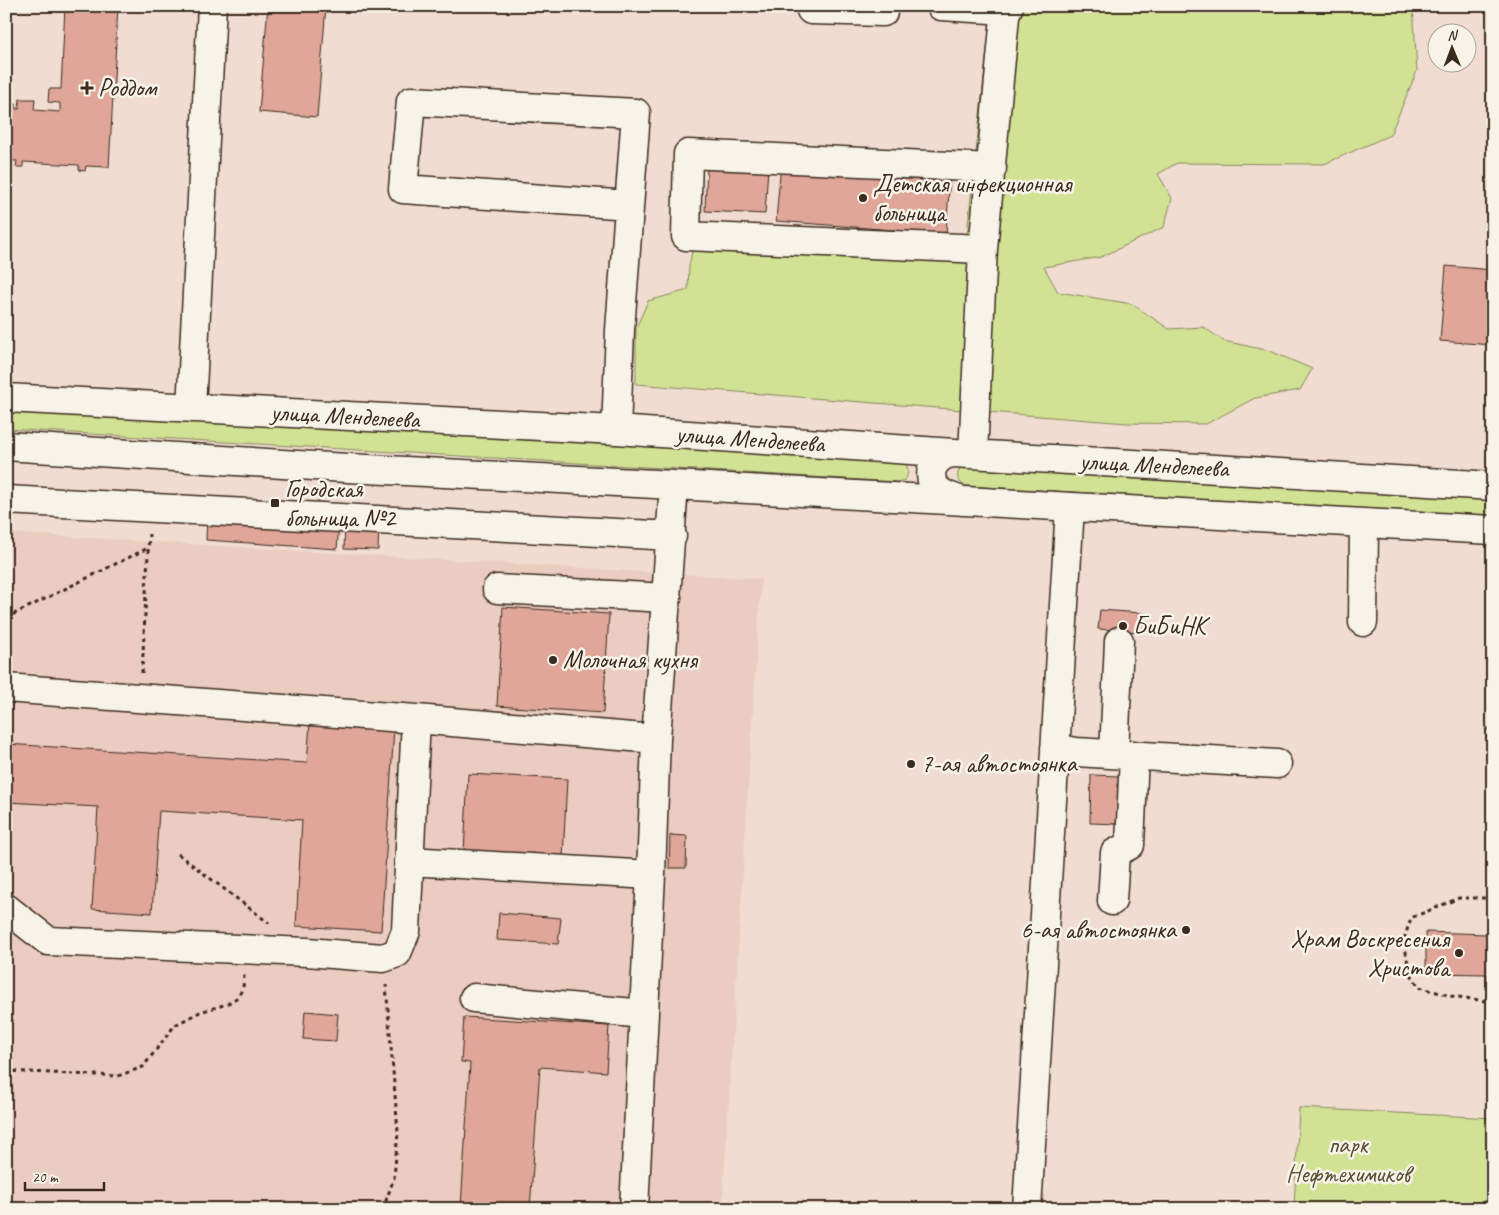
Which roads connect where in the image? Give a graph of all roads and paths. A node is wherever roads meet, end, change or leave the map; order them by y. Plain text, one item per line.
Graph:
1 (212, 6) edge
2 (811, 6) edge
3 (883, 6) edge
4 (941, 6) edge
5 (1007, 8) edge
6 (992, 168) junction
7 (629, 205) junction
8 (983, 249) junction
9 (6, 398) edge
10 (191, 408) junction
11 (616, 430) junction
12 (6, 446) edge
13 (963, 454) junction
14 (674, 484) junction
15 (1493, 486) edge
16 (6, 500) edge
17 (962, 501) junction
18 (1070, 507) junction
19 (150, 509) junction
20 (1364, 524) junction
21 (1493, 530) edge
22 (672, 536) junction
23 (148, 547) junction
24 (497, 588) dead end
25 (667, 598) junction
26 (6, 618) edge
27 (1363, 622) dead end
28 (1119, 641) dead end
29 (6, 688) edge
30 (141, 699) junction
31 (416, 719) junction
32 (1493, 720) edge
33 (656, 739) junction
34 (1055, 748) junction
35 (1124, 754) junction
36 (1493, 755) edge
37 (1277, 764) dead end
38 (178, 854) dead end
39 (409, 861) junction
40 (651, 875) junction
41 (1493, 898) edge
42 (1112, 901) dead end
43 (6, 908) edge
44 (271, 924) dead end
45 (246, 950) junction
46 (383, 958) junction
47 (474, 998) dead end
48 (1493, 1002) edge
49 (644, 1014) junction
50 (6, 1071) edge
51 (383, 1209) edge
52 (634, 1209) edge
53 (1027, 1209) edge

1 - 10 street
2 - 3 street
4 - 5 street
5 - 6 street
6 - 8 street
6 - 8 street
7 - 7 street
7 - 11 street
8 - 13 street
9 - 10 street, улица Менделеева
10 - 11 street, улица Менделеева
11 - 13 street, улица Менделеева
12 - 14 street, улица Менделеева
13 - 15 street, улица Менделеева
13 - 17 street
14 - 17 street, улица Менделеева
14 - 22 street
16 - 19 street
17 - 18 street, улица Менделеева
18 - 20 street, улица Менделеева
18 - 34 street
19 - 22 street
19 - 23 path
20 - 21 street, улица Менделеева
20 - 27 street
22 - 25 street
23 - 26 path
23 - 30 path
24 - 25 street
25 - 33 street
28 - 35 street
29 - 30 street
30 - 31 street
31 - 33 street
31 - 39 street
32 - 36 path
33 - 40 street
34 - 35 street
34 - 53 street
35 - 37 street
35 - 42 street
38 - 44 path
39 - 40 street
39 - 46 street
40 - 49 street
41 - 48 path
43 - 45 street
45 - 46 street
45 - 50 path
46 - 51 path
47 - 49 street
49 - 52 street

